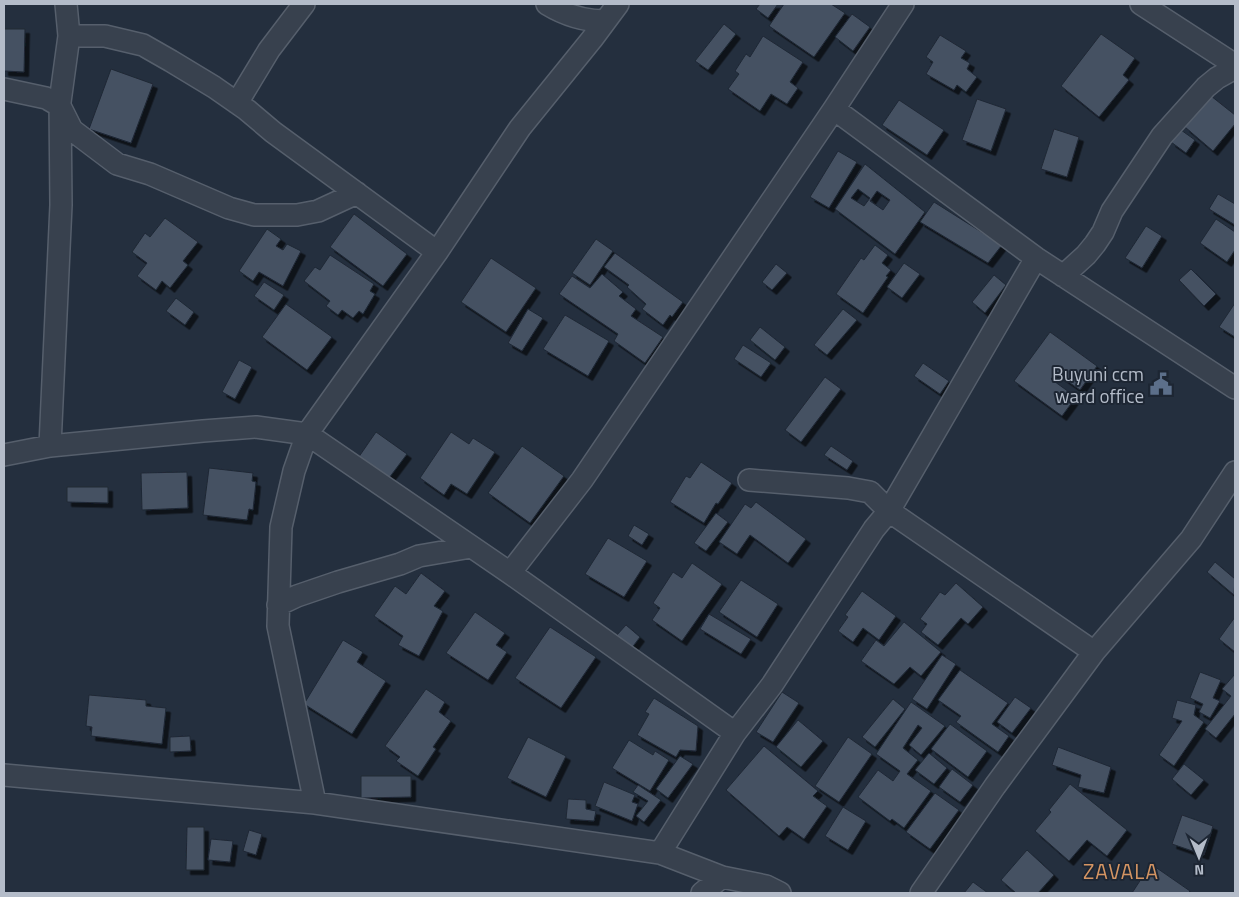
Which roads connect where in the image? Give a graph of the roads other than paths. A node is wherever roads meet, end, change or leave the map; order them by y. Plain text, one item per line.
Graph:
1 (66, 4) edge
2 (304, 4) edge
3 (547, 4) edge
4 (618, 4) edge
5 (903, 4) edge
6 (1141, 4) edge
7 (605, 21) junction
8 (69, 36) junction
9 (1235, 67) edge
10 (4, 89) edge
11 (237, 103) junction
12 (60, 106) junction
13 (834, 109) junction
14 (357, 193) junction
15 (438, 252) junction
16 (1036, 258) junction
17 (1063, 276) junction
18 (1235, 388) edge
19 (307, 434) junction
20 (50, 446) junction
21 (4, 455) edge
22 (1235, 472) edge
23 (748, 480) dead end
24 (889, 511) junction
25 (471, 546) junction
26 (510, 573) junction
27 (278, 605) junction
28 (1094, 652) junction
29 (735, 733) junction
30 (4, 775) edge
31 (315, 803) junction
32 (660, 853) junction
33 (722, 877) junction
34 (702, 893) edge
35 (780, 893) edge
36 (921, 893) edge

1 - 8 street
2 - 11 street
3 - 7 street
4 - 7 street
5 - 13 street
6 - 9 street
7 - 15 street
8 - 11 street
8 - 12 street
9 - 17 street
10 - 12 street
11 - 14 street
12 - 14 street
12 - 20 street
13 - 16 street
13 - 26 street
14 - 15 street
15 - 19 street
16 - 17 street
16 - 24 street
17 - 18 street
19 - 20 street
19 - 25 street
19 - 27 street
20 - 21 street
22 - 28 street
23 - 24 street
24 - 28 street
24 - 29 street
25 - 26 street
25 - 27 street
26 - 29 street
27 - 31 street
28 - 36 street
29 - 32 street
30 - 31 street
31 - 32 street
32 - 33 street
33 - 34 street
33 - 35 street

